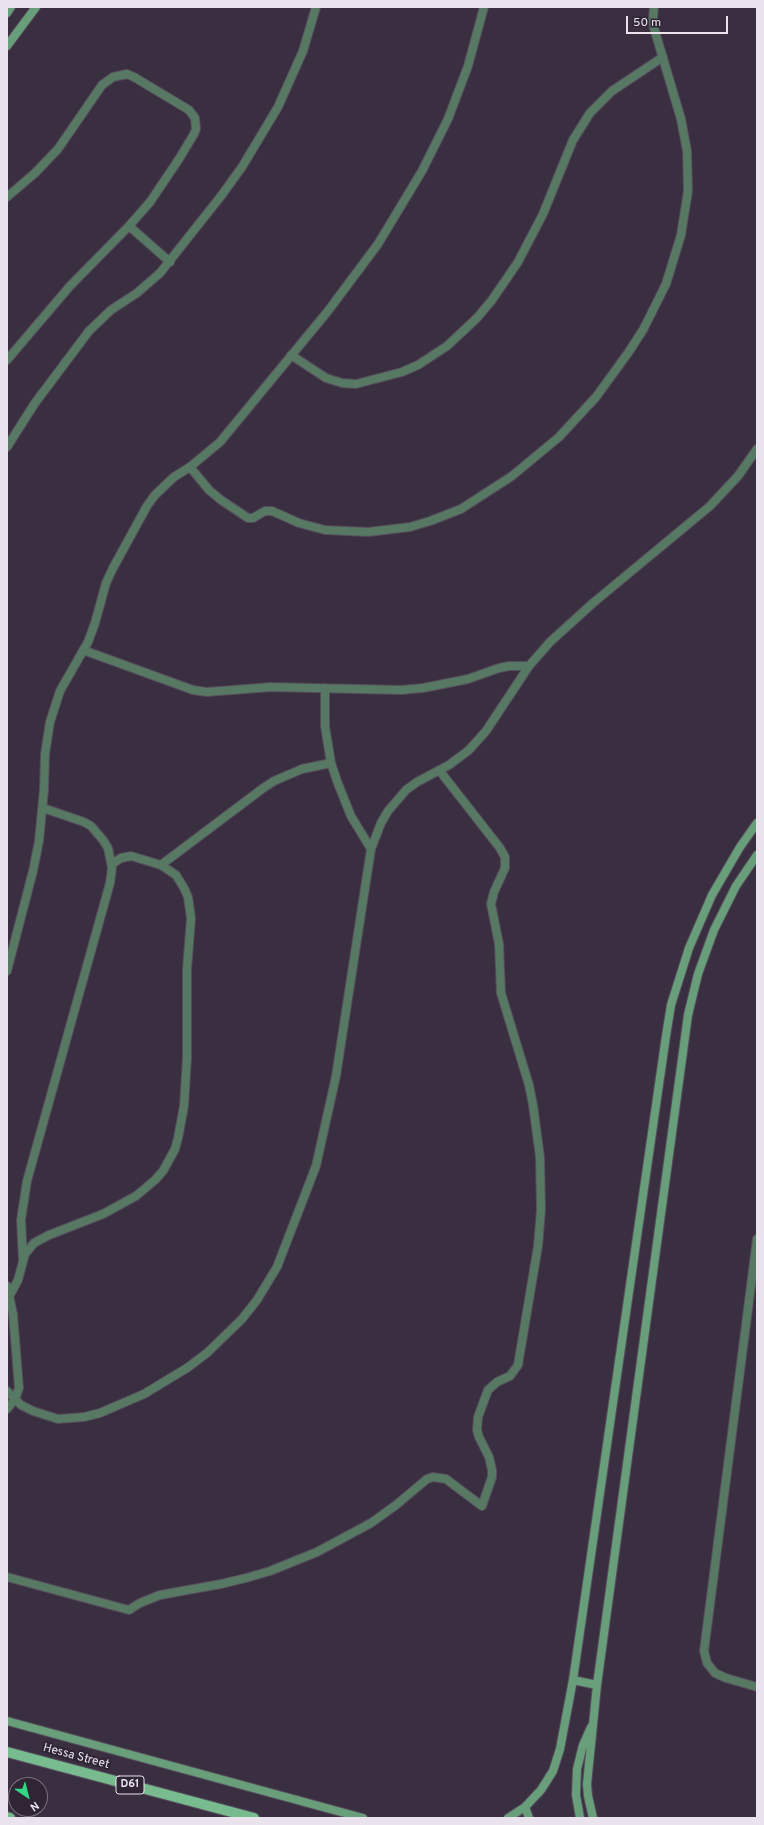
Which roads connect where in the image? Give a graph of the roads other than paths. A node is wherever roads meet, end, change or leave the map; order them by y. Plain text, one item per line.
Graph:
1 (11, 7) edge
2 (36, 7) edge
3 (316, 7) edge
4 (484, 7) edge
5 (654, 7) edge
6 (7, 13) edge
7 (7, 46) edge
8 (663, 57) junction
9 (7, 197) edge
10 (129, 226) junction
11 (170, 262) junction
12 (291, 355) junction
13 (7, 360) edge
14 (7, 447) edge
15 (757, 449) edge
16 (190, 467) junction
17 (84, 650) junction
18 (529, 666) junction
19 (325, 688) junction
20 (331, 763) junction
21 (440, 770) junction
22 (43, 808) junction
23 (757, 823) edge
24 (371, 849) junction
25 (757, 855) edge
26 (112, 864) junction
27 (161, 865) junction
28 (7, 971) edge
29 (757, 1238) edge
30 (23, 1260) junction
31 (7, 1286) edge
32 (10, 1295) junction
33 (7, 1391) edge
34 (15, 1399) junction
35 (7, 1409) edge
36 (7, 1577) edge
37 (573, 1680) junction
38 (597, 1684) junction
39 (757, 1686) edge
40 (7, 1721) edge
41 (593, 1722) junction
42 (7, 1752) edge
43 (525, 1807) junction
44 (254, 1818) edge
45 (363, 1818) edge
46 (508, 1818) edge
47 (529, 1818) edge
48 (580, 1818) edge
49 (593, 1818) edge

1 - 6 street
2 - 7 street
3 - 11 street
4 - 12 street
5 - 8 street
8 - 12 street
8 - 16 street
9 - 10 street
10 - 11 street
10 - 13 street
11 - 14 street
12 - 16 street
15 - 18 street
16 - 17 street
17 - 19 street
17 - 22 street
18 - 19 street
18 - 21 street
19 - 20 street
20 - 24 street
20 - 27 street
21 - 24 street
21 - 36 street
22 - 26 street
22 - 28 street
23 - 37 street
24 - 34 street
25 - 38 street
26 - 27 street
26 - 30 street
27 - 30 street
29 - 39 street
30 - 32 street
31 - 32 street
32 - 34 street
33 - 34 street
34 - 35 street
37 - 38 street
37 - 43 street
38 - 41 street
40 - 45 street
41 - 48 street
41 - 49 street
42 - 44 main road, Hessa Street / D61
43 - 46 street
43 - 47 street

